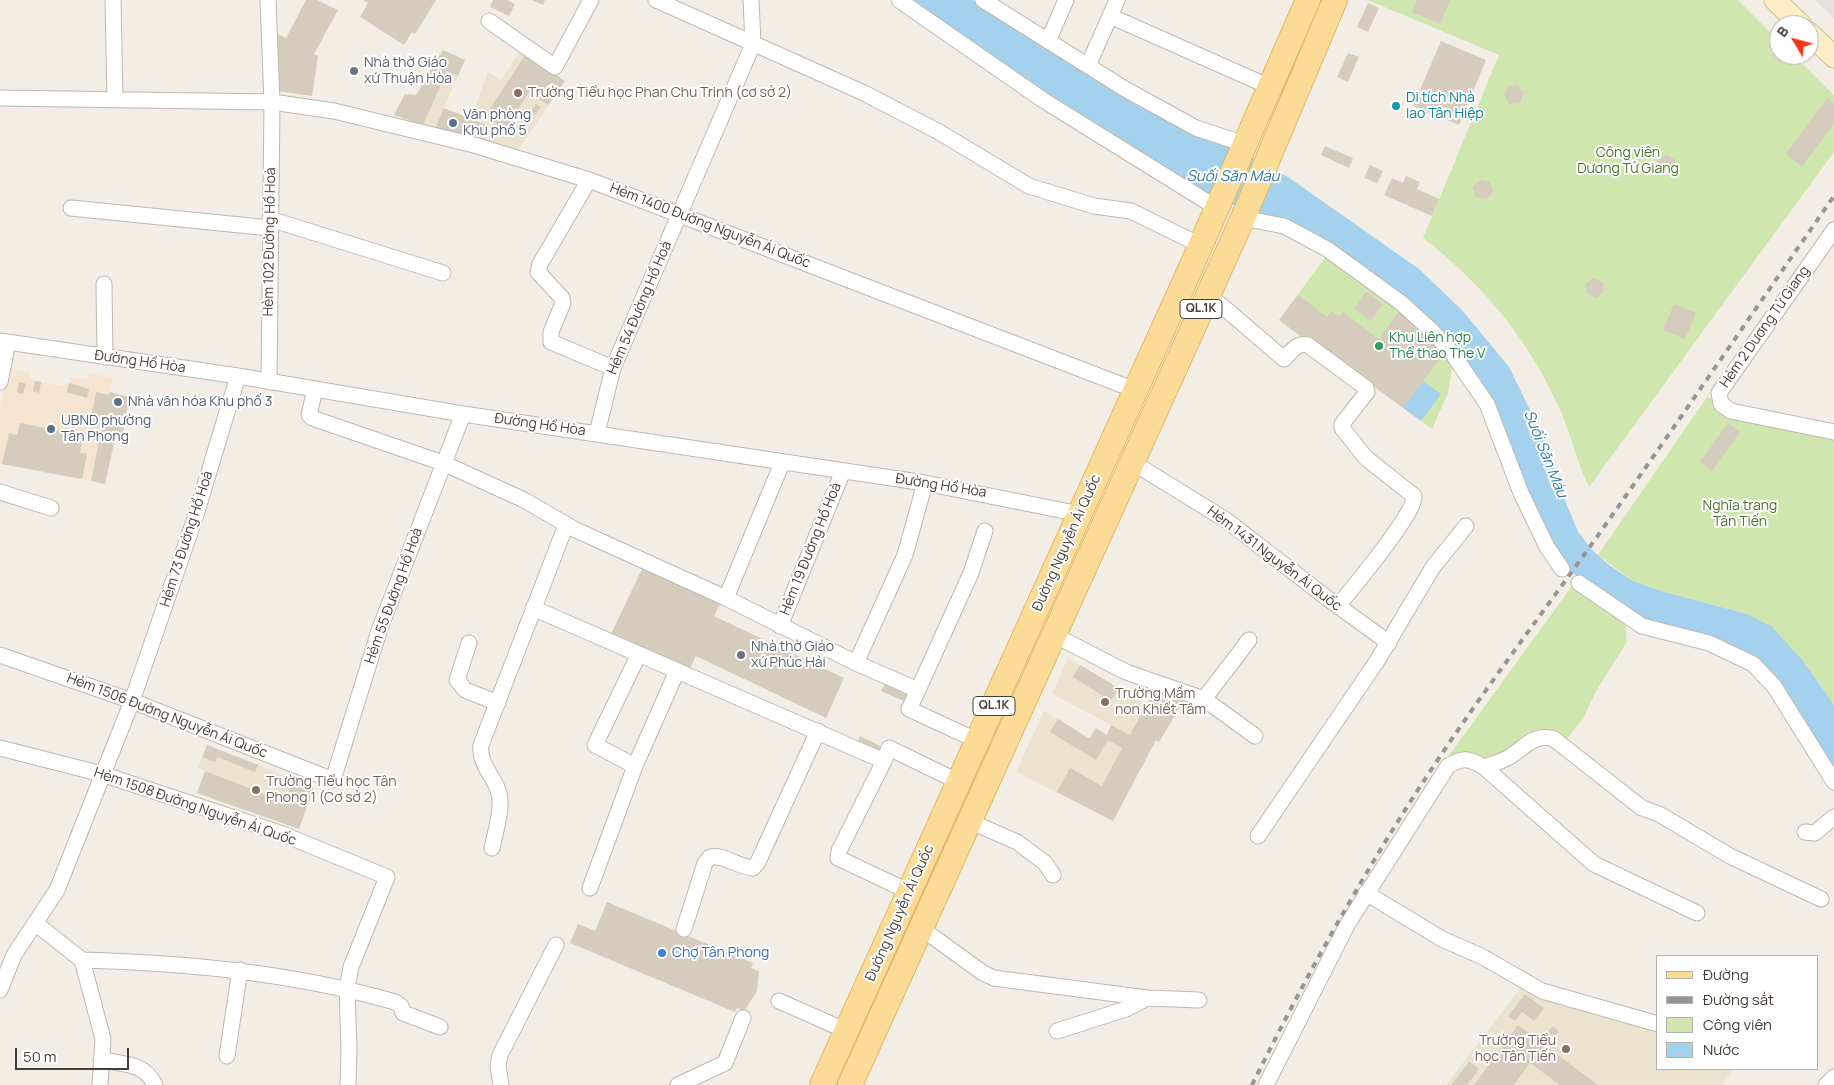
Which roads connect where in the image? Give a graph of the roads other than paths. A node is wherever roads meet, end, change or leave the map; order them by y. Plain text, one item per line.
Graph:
1 (113, 0) edge
2 (268, 0) edge
3 (591, 0) edge
4 (656, 0) edge
5 (751, 0) edge
6 (899, 0) edge
7 (983, 0) edge
8 (1066, 0) edge
9 (1117, 0) edge
10 (1308, 0) edge
11 (1336, 0) edge
12 (1775, 0) edge
13 (1791, 15) edge
14 (1110, 16) junction
15 (489, 21) dead end
16 (1048, 41) junction
17 (1819, 43) edge
18 (753, 44) junction
19 (1834, 57) edge
20 (1088, 66) junction
21 (1270, 87) junction
22 (0, 98) edge
23 (115, 100) junction
24 (272, 102) junction
25 (1245, 144) junction
26 (589, 180) junction
27 (71, 208) dead end
28 (1217, 208) junction
29 (680, 214) junction
30 (1243, 218) junction
31 (270, 224) junction
32 (1834, 230) edge
33 (1200, 245) junction
34 (1829, 245) edge
35 (443, 274) dead end
36 (104, 284) dead end
37 (1208, 294) junction
38 (4, 342) edge
39 (105, 358) junction
40 (613, 368) junction
41 (238, 376) junction
42 (0, 382) edge
43 (269, 382) junction
44 (315, 389) junction
45 (1135, 390) junction
46 (1160, 401) junction
47 (463, 414) junction
48 (1834, 432) edge
49 (597, 433) junction
50 (1132, 462) junction
51 (443, 463) junction
52 (782, 463) junction
53 (843, 471) junction
54 (925, 483) junction
55 (0, 492) edge
56 (51, 508) dead end
57 (1080, 514) junction
58 (566, 525) junction
59 (1466, 526) dead end
60 (985, 531) dead end
61 (1562, 569) dead end
62 (1579, 583) dead end
63 (726, 598) junction
64 (1338, 606) junction
65 (533, 608) junction
66 (780, 626) junction
67 (1054, 635) junction
68 (1249, 640) dead end
69 (470, 643) dead end
70 (1389, 643) junction
71 (0, 654) edge
72 (638, 654) junction
73 (856, 663) junction
74 (677, 670) junction
75 (918, 690) junction
76 (1204, 699) junction
77 (132, 701) junction
78 (498, 703) junction
79 (818, 731) junction
80 (1255, 736) dead end
81 (978, 741) junction
82 (0, 748) edge
83 (884, 761) junction
84 (635, 766) junction
85 (1484, 767) junction
86 (102, 774) junction
87 (332, 780) joint
88 (959, 782) junction
89 (1834, 782) edge
90 (1834, 817) edge
91 (970, 822) junction
92 (1805, 832) dead end
93 (1258, 836) dead end
94 (492, 848) dead end
95 (1053, 875) dead end
96 (590, 888) dead end
97 (910, 892) junction
98 (1366, 893) junction
99 (1821, 899) dead end
100 (1697, 913) dead end
101 (35, 923) junction
102 (921, 928) junction
103 (684, 929) dead end
104 (556, 945) dead end
105 (82, 960) junction
106 (240, 970) junction
107 (347, 988) junction
108 (0, 990) edge
109 (1147, 998) junction
110 (1199, 1000) dead end
111 (779, 1001) dead end
112 (742, 1018) dead end
113 (1656, 1023) edge
114 (440, 1027) dead end
115 (847, 1031) junction
116 (1057, 1031) dead end
117 (870, 1041) junction
118 (227, 1056) dead end
119 (102, 1060) junction
120 (1834, 1076) edge
121 (100, 1085) edge
122 (155, 1085) edge
123 (348, 1085) edge
124 (501, 1085) edge
125 (678, 1085) edge
126 (822, 1085) edge
127 (850, 1085) edge
128 (1266, 1085) edge
129 (1826, 1085) edge

1 - 23 street
2 - 24 street, Hẻm 102 Đường Hồ Hoà
3 - 15 street
4 - 18 street
5 - 18 street
6 - 28 street
7 - 16 street
8 - 16 street
9 - 14 street
10 - 21 main road, Đường Nguyễn Ái Quốc / QL.1K
11 - 30 main road, Đường Nguyễn Ái Quốc / QL.1K
12 - 13 main road
14 - 20 street
14 - 21 street
16 - 20 street
17 - 19 main road
18 - 29 street, Hẻm 54 Đường Hồ Hoà
18 - 33 street
20 - 25 street
21 - 25 main road, Đường Nguyễn Ái Quốc / QL.1K
22 - 23 street, Hẻm 1400 Đường Nguyễn Ái Quốc
23 - 24 street, Hẻm 1400 Đường Nguyễn Ái Quốc
24 - 26 street, Hẻm 1400 Đường Nguyễn Ái Quốc
24 - 31 street, Hẻm 102 Đường Hồ Hoà
25 - 28 main road, Đường Nguyễn Ái Quốc / QL.1K
26 - 29 street, Hẻm 1400 Đường Nguyễn Ái Quốc
26 - 40 street
27 - 31 street
28 - 33 main road, Đường Nguyễn Ái Quốc / QL.1K
29 - 40 street, Hẻm 54 Đường Hồ Hoà
29 - 45 street, Hẻm 1400 Đường Nguyễn Ái Quốc
30 - 37 main road, Đường Nguyễn Ái Quốc / QL.1K
30 - 61 street
31 - 35 street
31 - 43 street, Hẻm 102 Đường Hồ Hoà
32 - 34 street, Hẻm 2 Dương Tử Giang
33 - 45 main road, Đường Nguyễn Ái Quốc / QL.1K
34 - 48 street, Hẻm 2 Dương Tử Giang
36 - 39 street
37 - 46 main road, Đường Nguyễn Ái Quốc / QL.1K
37 - 64 street
38 - 39 street, Đường Hồ Hòa
38 - 42 street
39 - 41 street, Đường Hồ Hòa
40 - 49 street, Hẻm 54 Đường Hồ Hoà
41 - 43 street, Đường Hồ Hòa
41 - 77 street, Hẻm 73 Đường Hồ Hoà
43 - 44 street, Đường Hồ Hòa
44 - 47 street, Đường Hồ Hòa
44 - 51 street
45 - 46 main road
45 - 57 main road, Đường Nguyễn Ái Quốc / QL.1K
46 - 50 main road, Đường Nguyễn Ái Quốc / QL.1K
47 - 49 street, Đường Hồ Hòa
47 - 51 street, Hẻm 55 Đường Hồ Hoà
49 - 52 street, Đường Hồ Hòa
50 - 64 street, Hẻm 1431 Nguyễn Ái Quốc
50 - 67 main road, Đường Nguyễn Ái Quốc / QL.1K
51 - 58 street
51 - 87 street, Hẻm 55 Đường Hồ Hoà
52 - 53 street, Đường Hồ Hòa
52 - 63 street
53 - 54 street, Đường Hồ Hòa
53 - 66 street, Hẻm 19 Đường Hồ Hoà
54 - 57 street, Đường Hồ Hòa
54 - 73 street
55 - 56 street
57 - 81 main road, Đường Nguyễn Ái Quốc / QL.1K
58 - 63 street
58 - 65 street
59 - 70 street
60 - 75 street
62 - 89 street
63 - 66 street
64 - 70 street, Hẻm 1431 Nguyễn Ái Quốc
65 - 72 street
65 - 78 street
66 - 73 street
67 - 76 street
67 - 91 main road, Đường Nguyễn Ái Quốc / QL.1K
68 - 76 street
69 - 78 street
70 - 93 street
71 - 77 street, Hẻm 1506 Đường Nguyễn Ái Quốc
72 - 74 street
72 - 84 street
73 - 75 street
74 - 79 street
74 - 84 street
75 - 81 street
76 - 80 street
77 - 86 street, Hẻm 73 Đường Hồ Hoà
77 - 87 street, Hẻm 1506 Đường Nguyễn Ái Quốc
78 - 94 street
79 - 83 street
79 - 103 street
81 - 88 main road, Đường Nguyễn Ái Quốc / QL.1K
82 - 86 street, Hẻm 1508 Đường Nguyễn Ái Quốc
83 - 88 street
83 - 97 street
84 - 96 street
85 - 98 street
85 - 99 street
85 - 100 street
86 - 101 street, Hẻm 73 Đường Hồ Hoà
86 - 107 street, Hẻm 1508 Đường Nguyễn Ái Quốc
88 - 97 main road, Đường Nguyễn Ái Quốc / QL.1K
90 - 92 street
91 - 95 street
91 - 102 main road, Đường Nguyễn Ái Quốc / QL.1K
97 - 115 main road, Đường Nguyễn Ái Quốc / QL.1K
98 - 113 street
98 - 128 street
101 - 105 street
101 - 108 street, Hẻm 73 Đường Hồ Hoà
102 - 109 street
102 - 117 main road, Đường Nguyễn Ái Quốc / QL.1K
104 - 124 street
105 - 106 street
105 - 119 street
106 - 107 street
106 - 118 street
107 - 114 street
107 - 123 street
109 - 110 street
109 - 116 street
111 - 115 street
112 - 125 street
115 - 117 main road
115 - 126 main road, Đường Nguyễn Ái Quốc / QL.1K
117 - 127 main road, Đường Nguyễn Ái Quốc / QL.1K
119 - 121 street
119 - 122 street
120 - 129 street

